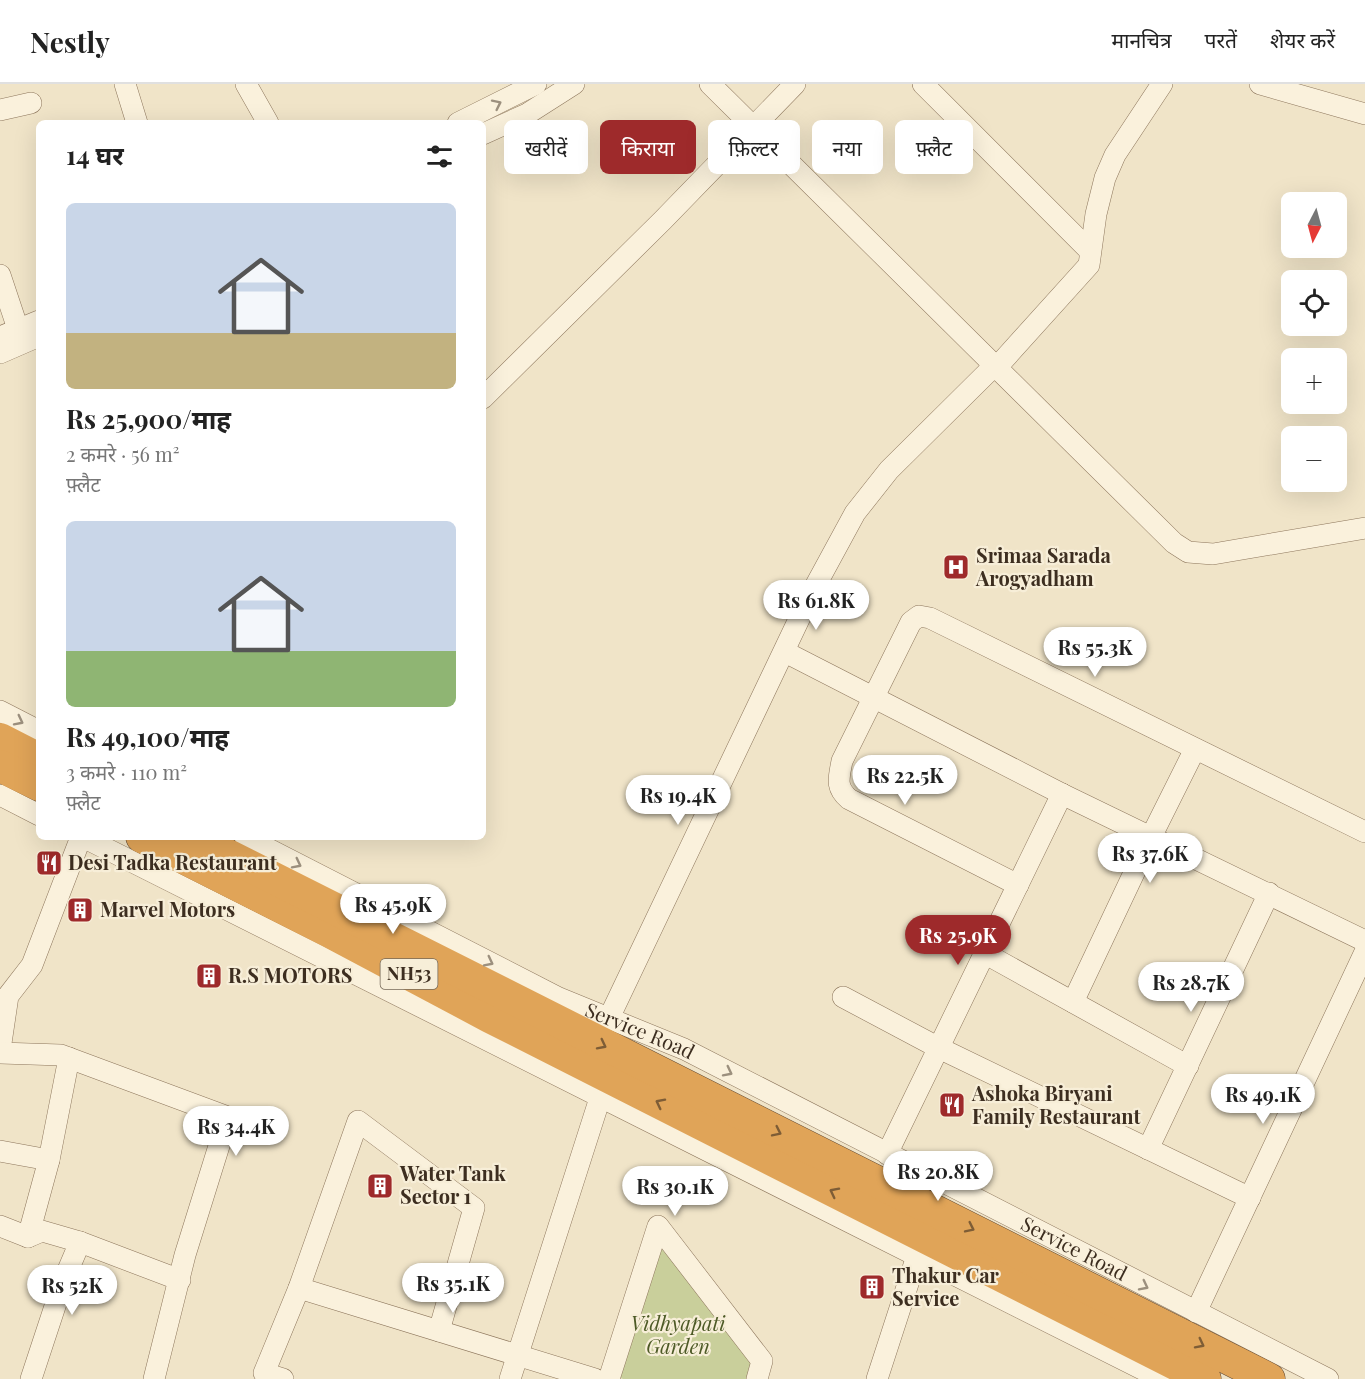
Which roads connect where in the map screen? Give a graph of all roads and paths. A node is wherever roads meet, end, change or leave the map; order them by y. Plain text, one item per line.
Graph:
1 (125, 84) edge
2 (246, 84) edge
3 (574, 84) edge
4 (710, 84) edge
5 (795, 84) edge
6 (922, 84) edge
7 (1162, 84) edge
8 (1260, 84) edge
9 (527, 86) edge
10 (31, 103) dead end
11 (0, 110) edge
12 (1365, 114) edge
13 (136, 120) edge
14 (266, 120) edge
15 (464, 120) edge
16 (745, 120) edge
17 (759, 120) edge
18 (486, 133) edge
19 (708, 173) edge
20 (800, 174) edge
21 (1090, 251) junction
22 (0, 275) edge
23 (36, 322) edge
24 (9, 333) edge
25 (36, 337) edge
26 (0, 353) edge
27 (996, 366) junction
28 (486, 395) edge
29 (1365, 528) edge
30 (785, 652) junction
31 (873, 697) junction
32 (0, 711) edge
33 (36, 729) edge
34 (0, 740) edge
35 (1195, 749) junction
36 (36, 758) edge
37 (0, 765) edge
38 (36, 783) edge
39 (1062, 794) junction
40 (0, 795) edge
41 (36, 813) edge
42 (1365, 832) edge
43 (1151, 837) junction
44 (81, 840) edge
45 (88, 840) edge
46 (149, 840) edge
47 (197, 840) edge
48 (250, 840) edge
49 (1018, 885) junction
50 (1269, 893) junction
51 (333, 921) junction
52 (1365, 940) edge
53 (1365, 952) edge
54 (986, 954) junction
55 (843, 997) dead end
56 (1073, 1002) junction
57 (555, 1008) junction
58 (609, 1018) junction
59 (485, 1028) junction
60 (939, 1048) junction
61 (0, 1051) edge
62 (69, 1058) junction
63 (1188, 1066) junction
64 (600, 1098) junction
65 (1148, 1149) junction
66 (0, 1151) edge
67 (887, 1154) junction
68 (49, 1160) junction
69 (1250, 1198) junction
70 (0, 1226) edge
71 (27, 1237) junction
72 (80, 1242) junction
73 (917, 1256) junction
74 (180, 1280) junction
75 (299, 1288) junction
76 (1196, 1312) junction
77 (439, 1331) junction
78 (518, 1355) junction
79 (31, 1379) edge
80 (154, 1379) edge
81 (283, 1379) edge
82 (510, 1379) edge
83 (595, 1379) edge
84 (609, 1379) edge
85 (757, 1379) edge
86 (877, 1379) edge
87 (1162, 1379) edge
88 (1204, 1379) edge
89 (1269, 1379) edge
90 (1328, 1379) edge

1 - 13 street
2 - 14 street
3 - 18 street
4 - 16 street
5 - 17 street
6 - 21 street
7 - 21 street
8 - 12 street
15 -> 9 street
10 - 11 street
19 - 28 street
20 - 27 street
21 - 27 street
22 - 24 street
23 - 24 street
25 - 26 street
27 - 29 street
27 - 30 street
30 - 31 street
30 - 58 street
31 - 35 street
31 - 39 street
31 - 49 street
32 -> 33 street
34 - 36 highway
35 - 42 street
35 - 43 street
37 - 38 highway
39 - 43 street
39 - 49 street
40 - 41 street
43 - 50 street
43 - 56 street
44 - 61 street
45 - 59 street
46 - 51 highway, NH53
47 - 51 highway, NH53
48 -> 57 street, Service Road
49 - 54 street
50 - 52 street
50 - 63 street
51 - 57 highway, NH53
51 - 59 highway, NH53
53 - 69 street
54 - 56 street
54 - 60 street
55 - 60 street
56 - 63 street
57 - 58 street, Service Road
57 -> 89 highway, NH53
58 -> 67 street, Service Road
59 - 64 street
88 -> 59 highway, NH53
60 - 65 street
60 - 67 street
61 - 62 street
62 - 68 street
62 - 74 street
63 - 65 street
64 - 73 street
64 - 78 street
65 - 69 street
66 - 68 street
67 -> 76 street, Service Road
68 - 71 street
69 - 76 street
70 - 71 street
71 - 72 street
72 - 74 street
72 - 79 street
73 - 86 street
73 - 87 street
74 - 80 street
75 - 77 street
75 - 77 street
75 - 81 street
76 - 90 street, Service Road
77 - 78 street
78 - 82 street
78 - 83 street
84 - 85 street

